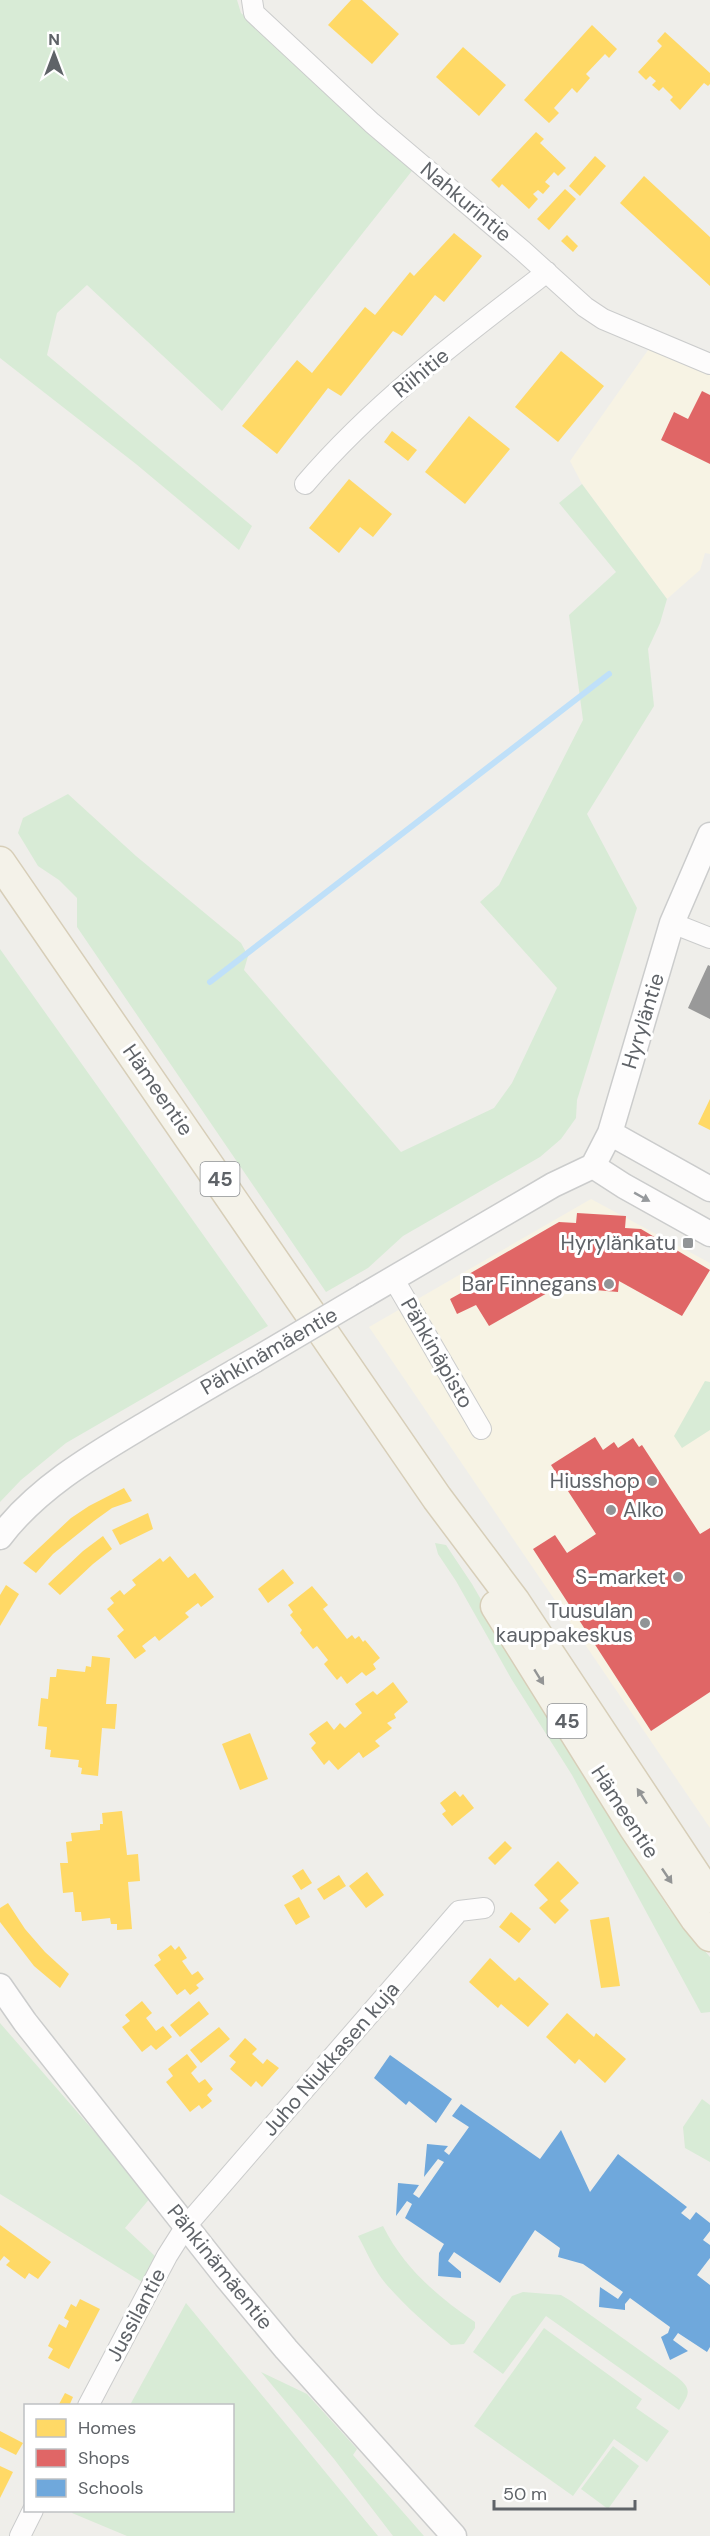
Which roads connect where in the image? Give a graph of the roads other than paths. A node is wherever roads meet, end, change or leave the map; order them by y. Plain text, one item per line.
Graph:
1 (252, 0) edge
2 (547, 272) junction
3 (710, 364) edge
4 (305, 484) dead end
5 (710, 835) edge
6 (0, 862) edge
7 (672, 923) junction
8 (710, 938) edge
9 (610, 1133) junction
10 (593, 1166) junction
11 (710, 1189) edge
12 (710, 1234) edge
13 (393, 1278) junction
14 (481, 1429) dead end
15 (437, 1498) junction
16 (0, 1537) edge
17 (710, 1897) edge
18 (484, 1908) dead end
19 (710, 1936) edge
20 (0, 1986) edge
21 (186, 2226) junction
22 (89, 2404) edge
23 (32, 2512) edge
24 (20, 2536) edge
25 (454, 2536) edge

1 - 2 street, Nahkurintie
2 - 3 street, Nahkurintie
2 - 4 street, Riihitie
5 - 7 street, Hyryläntie
6 - 15 main road, Hämeentie / 45
7 - 8 street
7 - 9 street, Hyryläntie
9 - 10 street, Hyryläntie
9 - 11 street
10 -> 12 street
10 - 13 street, Pähkinämäentie
13 - 14 street, Pähkinäpisto
13 - 16 street, Pähkinämäentie, bridge
17 -> 15 main road, Hämeentie / 45
15 -> 19 main road, Hämeentie / 45
18 - 21 street, Juho Niukkasen kuja
20 - 21 street, Pähkinämäentie
21 - 22 street, Jussilantie
21 - 25 street, Pähkinämäentie
23 - 24 street

